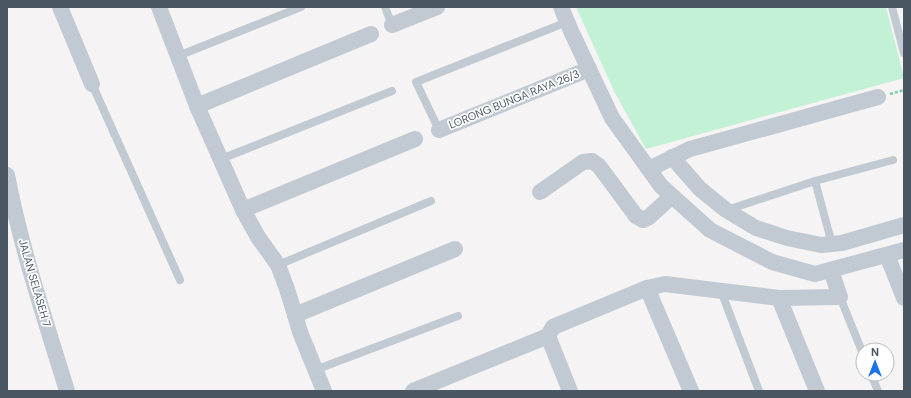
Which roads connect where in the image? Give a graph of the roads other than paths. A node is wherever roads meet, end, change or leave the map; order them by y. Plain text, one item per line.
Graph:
1 (60, 7) edge
2 (159, 7) edge
3 (301, 7) edge
4 (386, 7) edge
5 (436, 7) edge
6 (561, 7) edge
7 (892, 7) edge
8 (567, 22) junction
9 (392, 25) joint
10 (901, 27) edge
11 (371, 34) dead end
12 (904, 53) edge
13 (178, 56) junction
14 (589, 69) junction
15 (92, 84) joint
16 (392, 91) dead end
17 (878, 97) dead end
18 (197, 106) junction
19 (439, 130) joint
20 (415, 140) dead end
21 (672, 157) junction
22 (221, 159) junction
23 (893, 160) dead end
24 (649, 169) junction
25 (7, 175) edge
26 (815, 181) junction
27 (540, 192) dead end
28 (672, 196) junction
29 (432, 201) dead end
30 (243, 210) junction
31 (726, 210) junction
32 (904, 225) edge
33 (832, 244) junction
34 (455, 249) dead end
35 (904, 250) edge
36 (887, 255) junction
37 (278, 265) junction
38 (831, 270) junction
39 (180, 280) dead end
40 (647, 288) junction
41 (721, 291) junction
42 (840, 297) junction
43 (779, 298) junction
44 (904, 298) edge
45 (295, 315) junction
46 (458, 316) dead end
47 (548, 336) junction
48 (858, 342) edge
49 (315, 370) junction
50 (441, 386) edge
51 (67, 391) edge
52 (324, 391) edge
53 (413, 391) edge
54 (570, 391) edge
55 (691, 391) edge
56 (759, 391) edge
57 (817, 391) edge

1 - 15 street
2 - 13 street
3 - 13 lane
4 - 9 lane
5 - 9 street
6 - 8 street
7 - 10 lane
8 - 14 street
8 - 19 lane
10 - 12 lane
11 - 18 street
13 - 18 street
14 - 19 street, LORONG BUNGA RAYA 26/3
14 - 24 street
15 - 39 lane
16 - 22 lane
17 - 21 street
18 - 22 street
20 - 30 street
21 - 24 street
21 - 31 street
22 - 30 street
23 - 26 lane
24 - 28 street
25 - 51 street, JALAN SELASEH 7
26 - 31 lane
26 - 33 lane
27 - 28 street
28 - 38 street
29 - 37 lane
30 - 37 street
31 - 33 street
32 - 33 street
34 - 45 street
35 - 36 street
36 - 38 street
36 - 44 street
37 - 45 street
38 - 42 street
40 - 41 street
40 - 47 street
40 - 55 street
41 - 43 street
41 - 56 lane
42 - 43 street
42 - 48 lane
43 - 57 street
45 - 49 street
46 - 49 lane
47 - 50 street
47 - 54 street
49 - 52 street
50 - 53 street

